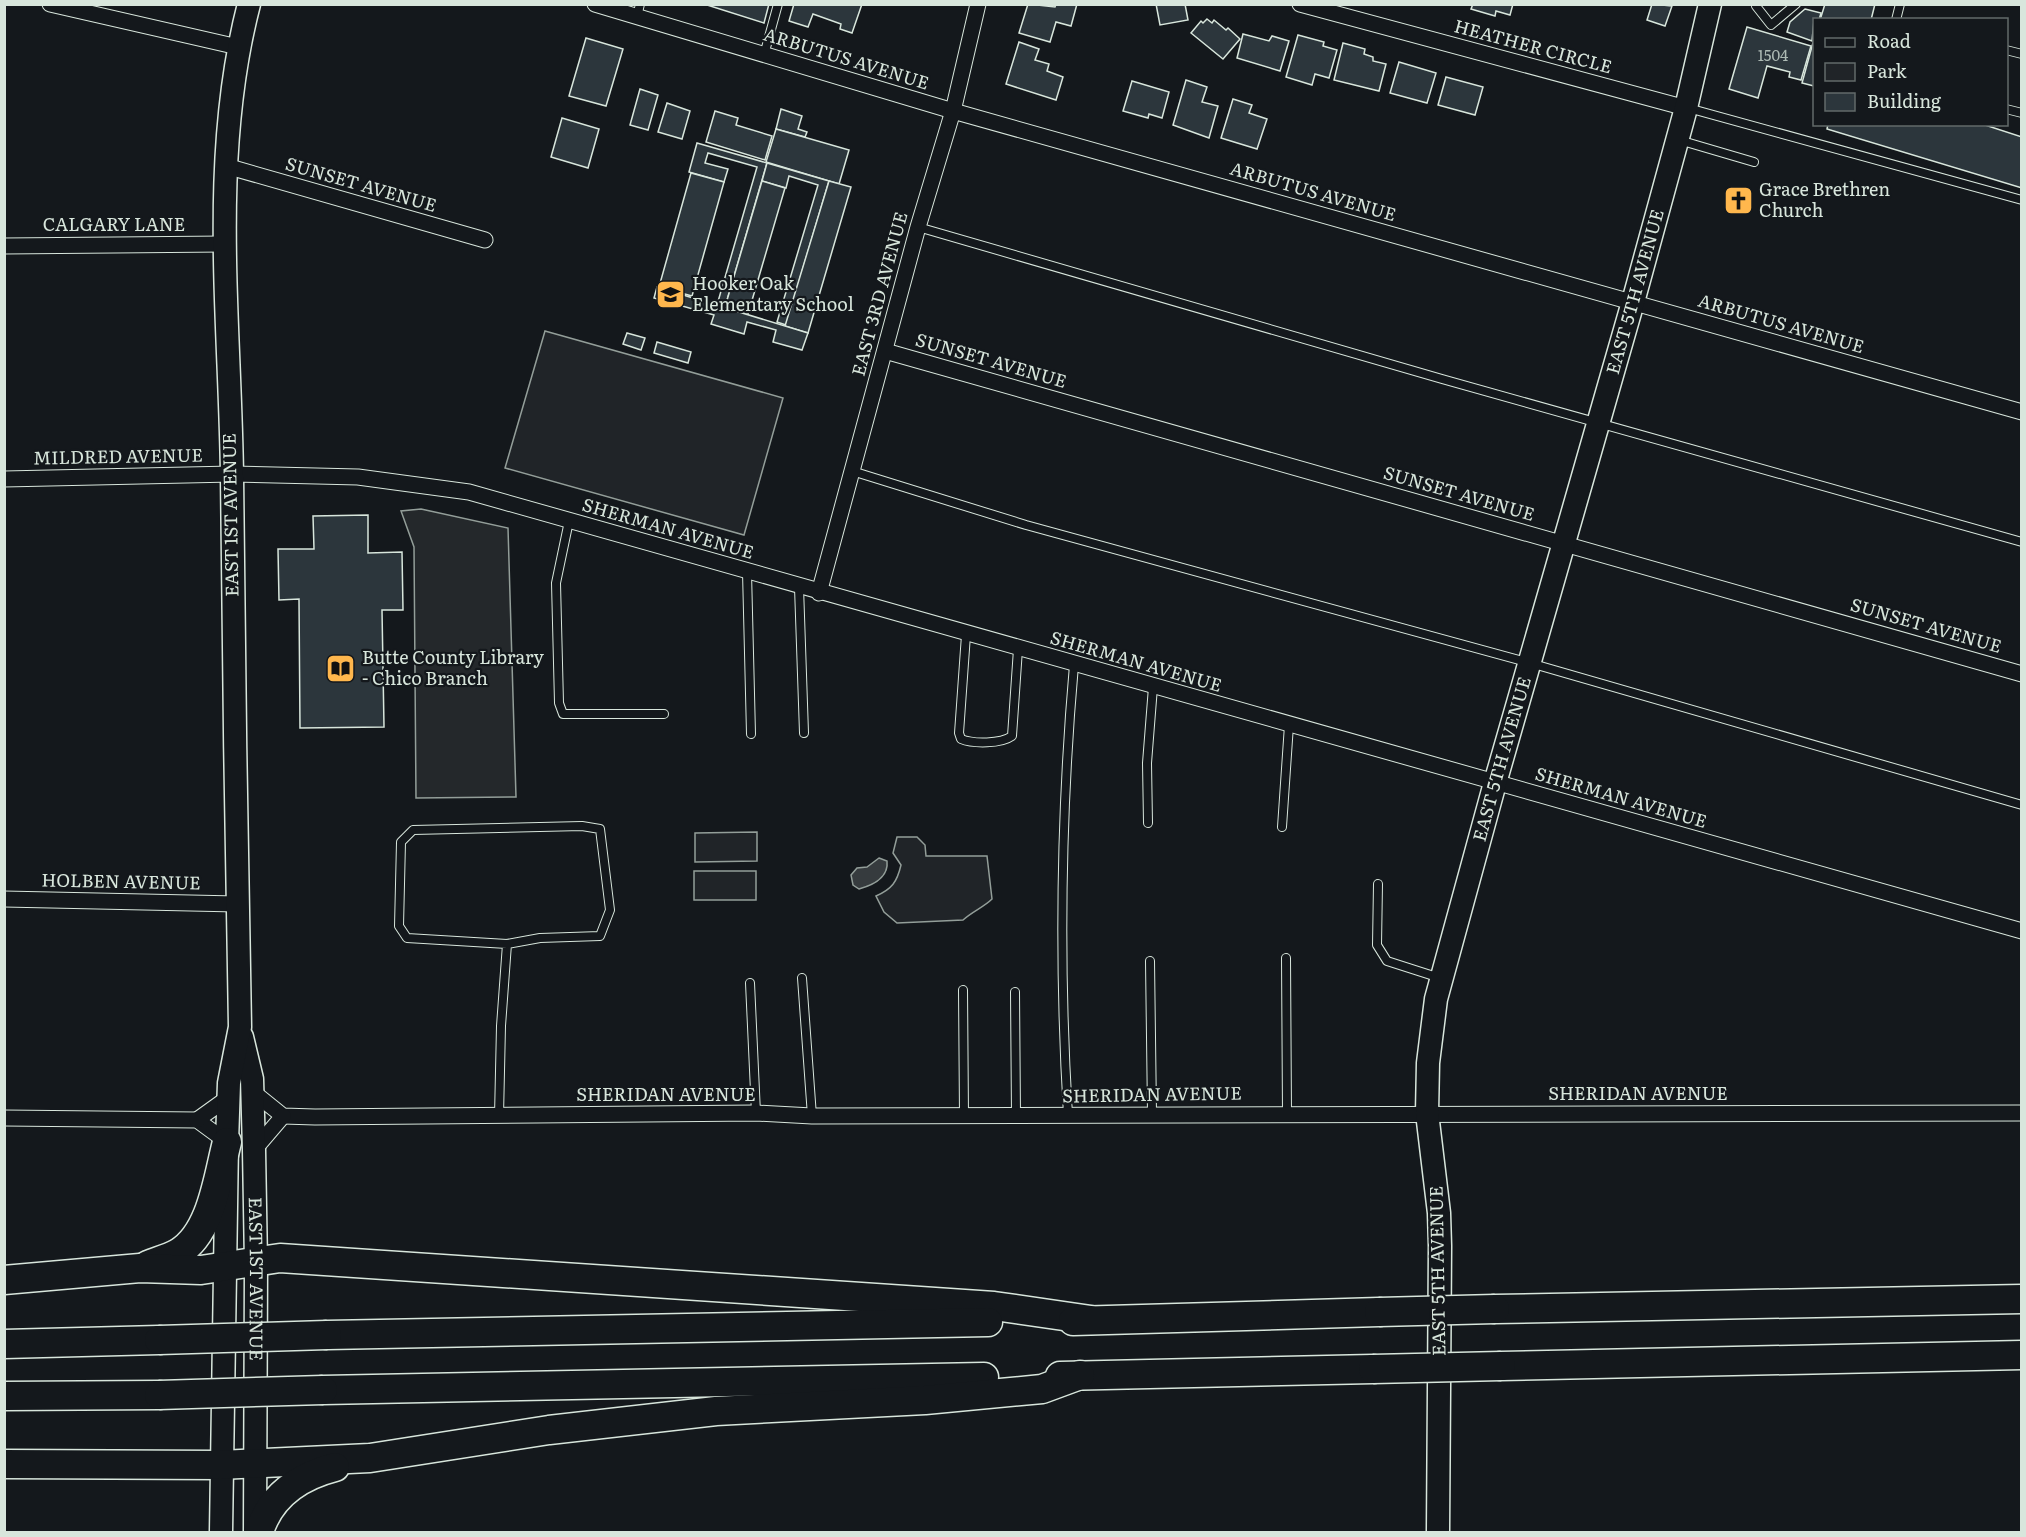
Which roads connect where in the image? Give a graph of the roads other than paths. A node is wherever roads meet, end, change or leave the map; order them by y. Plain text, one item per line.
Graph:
1 (50, 4) edge
2 (249, 4) edge
3 (595, 4) edge
4 (778, 4) edge
5 (978, 4) edge
6 (1300, 4) edge
7 (1710, 4) edge
8 (1796, 4) edge
9 (1755, 5) edge
10 (638, 11) edge
11 (238, 47) junction
12 (764, 55) junction
13 (1686, 108) junction
14 (953, 111) junction
15 (1678, 140) junction
16 (1754, 162) dead end
17 (226, 166) junction
18 (2022, 200) edge
19 (918, 227) junction
20 (485, 240) dead end
21 (224, 244) junction
22 (4, 246) edge
23 (1633, 302) junction
24 (885, 351) junction
25 (2022, 412) edge
26 (1598, 422) junction
27 (852, 471) junction
28 (232, 474) junction
29 (4, 479) edge
30 (569, 521) junction
31 (2022, 542) edge
32 (1563, 544) junction
33 (747, 572) junction
34 (799, 587) junction
35 (819, 593) junction
36 (966, 634) junction
37 (1018, 649) junction
38 (1530, 663) junction
39 (1074, 665) junction
40 (2022, 674) edge
41 (1154, 687) junction
42 (664, 714) dead end
43 (1289, 725) junction
44 (804, 733) dead end
45 (751, 734) dead end
46 (1495, 783) junction
47 (2022, 805) edge
48 (1148, 823) dead end
49 (1282, 827) dead end
50 (1378, 884) dead end
51 (4, 899) edge
52 (237, 904) junction
53 (2022, 931) edge
54 (507, 944) junction
55 (1286, 958) dead end
56 (1150, 961) dead end
57 (802, 978) dead end
58 (1441, 979) junction
59 (750, 983) dead end
60 (963, 990) dead end
61 (1015, 992) dead end
62 (240, 1027) junction
63 (252, 1091) junction
64 (229, 1097) junction
65 (756, 1113) junction
66 (1152, 1113) junction
67 (1287, 1113) junction
68 (1427, 1113) junction
69 (2022, 1113) edge
70 (964, 1115) junction
71 (1016, 1115) junction
72 (1068, 1115) junction
73 (283, 1116) junction
74 (499, 1116) junction
75 (812, 1116) junction
76 (4, 1118) edge
77 (197, 1120) junction
78 (240, 1146) junction
79 (256, 1263) junction
80 (223, 1266) junction
81 (140, 1268) junction
82 (4, 1280) edge
83 (2022, 1299) edge
84 (1091, 1320) junction
85 (4, 1344) edge
86 (2022, 1355) edge
87 (1080, 1375) junction
88 (4, 1396) edge
89 (370, 1458) junction
90 (256, 1462) junction
91 (4, 1464) edge
92 (220, 1465) junction
93 (221, 1533) edge
94 (255, 1533) edge
95 (259, 1533) edge
96 (1438, 1533) edge

1 - 11 street
2 - 11 street, EAST 1ST AVENUE
3 - 10 street, ARBUTUS AVENUE
4 - 12 lane
5 - 14 street, EAST 3RD AVENUE
6 - 13 street, HEATHER CIRCLE
7 - 13 street, EAST 5TH AVENUE
8 - 9 lane
10 - 12 street, ARBUTUS AVENUE
11 - 17 street, EAST 1ST AVENUE
12 - 14 street, ARBUTUS AVENUE
13 - 15 street, EAST 5TH AVENUE
13 - 18 lane
14 - 19 street, EAST 3RD AVENUE
14 - 23 street, ARBUTUS AVENUE
15 - 16 lane
15 - 23 street, EAST 5TH AVENUE
17 - 20 street, SUNSET AVENUE
17 - 21 street, EAST 1ST AVENUE
19 - 24 street, EAST 3RD AVENUE
19 - 26 lane
21 - 22 street, CALGARY LANE
21 - 28 street, EAST 1ST AVENUE
23 - 25 street, ARBUTUS AVENUE
23 - 26 street, EAST 5TH AVENUE
24 - 27 street, EAST 3RD AVENUE
24 - 32 street, SUNSET AVENUE
26 - 31 lane
26 - 32 street, EAST 5TH AVENUE
27 - 35 street, EAST 3RD AVENUE
27 - 38 lane
28 - 29 street, MILDRED AVENUE
28 - 30 street, SHERMAN AVENUE
28 - 52 street, EAST 1ST AVENUE
30 - 33 street, SHERMAN AVENUE
30 - 42 lane
32 - 38 street, EAST 5TH AVENUE
32 - 40 street, SUNSET AVENUE
33 - 34 street, SHERMAN AVENUE
33 - 45 lane
34 - 35 street, SHERMAN AVENUE
34 - 44 lane
35 - 36 street, SHERMAN AVENUE
36 - 37 street, SHERMAN AVENUE
36 - 37 lane
37 - 39 street, SHERMAN AVENUE
38 - 46 street, EAST 5TH AVENUE
38 - 47 lane
39 - 41 street, SHERMAN AVENUE
39 - 72 lane
41 - 43 street, SHERMAN AVENUE
41 - 48 lane
43 - 46 street, SHERMAN AVENUE
43 - 49 lane
46 - 53 street, SHERMAN AVENUE
46 - 58 street, EAST 5TH AVENUE
50 - 58 lane
51 - 52 street, HOLBEN AVENUE
52 - 62 street, EAST 1ST AVENUE
54 - 54 lane
54 - 74 lane
55 - 67 lane
56 - 66 lane
57 - 75 lane
58 - 68 street, EAST 5TH AVENUE
59 - 65 lane
60 - 70 lane
61 - 71 lane
62 - 63 street, EAST 1ST AVENUE
62 - 64 street, EAST 1ST AVENUE
63 - 73 street
63 - 78 street, EAST 1ST AVENUE
64 - 77 street
64 - 78 street, EAST 1ST AVENUE
65 - 74 street, SHERIDAN AVENUE
65 - 75 street, SHERIDAN AVENUE
66 - 67 street, SHERIDAN AVENUE
66 - 72 street, SHERIDAN AVENUE
67 - 68 street, SHERIDAN AVENUE
68 - 69 street, SHERIDAN AVENUE
68 - 96 street, EAST 5TH AVENUE
70 - 71 street, SHERIDAN AVENUE
70 - 75 street, SHERIDAN AVENUE
71 - 72 street, SHERIDAN AVENUE
73 - 74 street, SHERIDAN AVENUE
73 - 78 street
76 - 77 street
77 - 78 street
78 - 79 street, EAST 1ST AVENUE
78 - 80 street, EAST 1ST AVENUE
78 - 81 highway
79 - 80 highway
79 - 84 highway
79 - 90 street, EAST 1ST AVENUE
80 - 81 highway
80 - 92 street, EAST 1ST AVENUE
81 - 82 highway
83 - 84 highway, bridge
84 - 85 highway, bridge
86 - 87 highway, bridge
87 - 88 highway, bridge
87 - 89 highway
89 - 90 highway
89 - 95 highway
90 - 92 highway
90 - 94 street, EAST 1ST AVENUE
91 - 92 highway
92 - 93 street, EAST 1ST AVENUE

